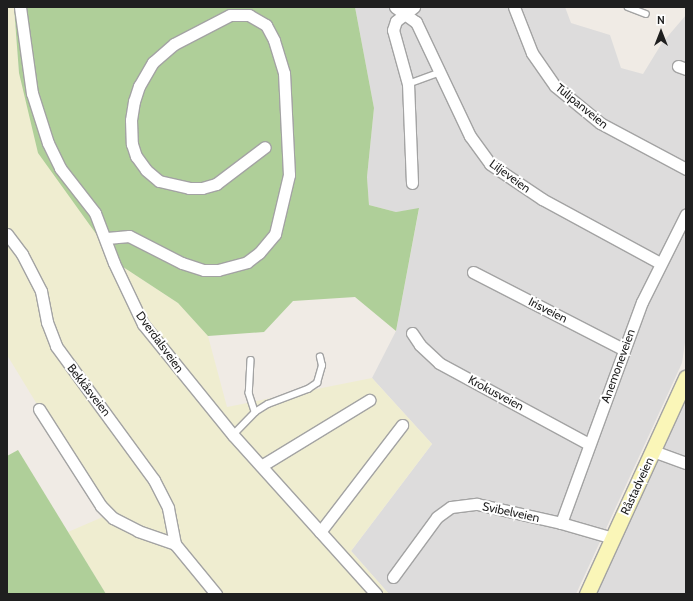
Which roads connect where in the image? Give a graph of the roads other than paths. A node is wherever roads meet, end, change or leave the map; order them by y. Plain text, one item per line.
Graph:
1 (20, 7) edge
2 (395, 7) edge
3 (414, 7) edge
4 (514, 7) edge
5 (628, 7) edge
6 (405, 14) junction
7 (646, 14) dead end
8 (439, 73) junction
9 (408, 84) junction
10 (265, 147) dead end
11 (686, 169) edge
12 (412, 184) dead end
13 (686, 214) edge
14 (7, 234) edge
15 (107, 238) junction
16 (660, 263) junction
17 (473, 272) dead end
18 (412, 333) dead end
19 (623, 349) junction
20 (320, 357) dead end
21 (251, 360) dead end
22 (686, 378) edge
23 (369, 400) dead end
24 (40, 409) dead end
25 (255, 412) junction
26 (402, 425) dead end
27 (233, 434) junction
28 (589, 444) junction
29 (653, 451) junction
30 (686, 463) edge
31 (261, 466) junction
32 (561, 523) junction
33 (320, 532) junction
34 (613, 538) junction
35 (175, 544) junction
36 (393, 577) dead end
37 (216, 594) edge
38 (376, 594) edge
39 (587, 594) edge

1 - 15 street, Dverdalsveien
2 - 6 street, Liljeveien
3 - 6 street
4 - 11 street, Tulipanveien
5 - 7 lane
6 - 8 street, Liljeveien
6 - 9 street
8 - 9 lane
8 - 16 street, Liljeveien
9 - 12 street
10 - 15 street
13 - 16 street, Anemoneveien
14 - 35 street, Bekkåsveien
15 - 27 street, Dverdalsveien
16 - 19 street, Anemoneveien
17 - 19 street, Irisveien
18 - 28 street, Krokusveien
19 - 28 street, Anemoneveien
20 - 25 lane
21 - 25 lane
22 - 29 main road, Råstadveien
23 - 31 street
24 - 35 street
25 - 27 lane
26 - 33 street
27 - 31 street, Dverdalsveien
28 - 32 street, Anemoneveien
29 - 30 street
29 - 34 main road, Råstadveien
31 - 33 street, Dverdalsveien
32 - 34 street, Svibelveien
32 - 36 street, Svibelveien
33 - 38 street, Dverdalsveien
34 - 39 main road, Råstadveien
35 - 37 street, Bekkåsveien

